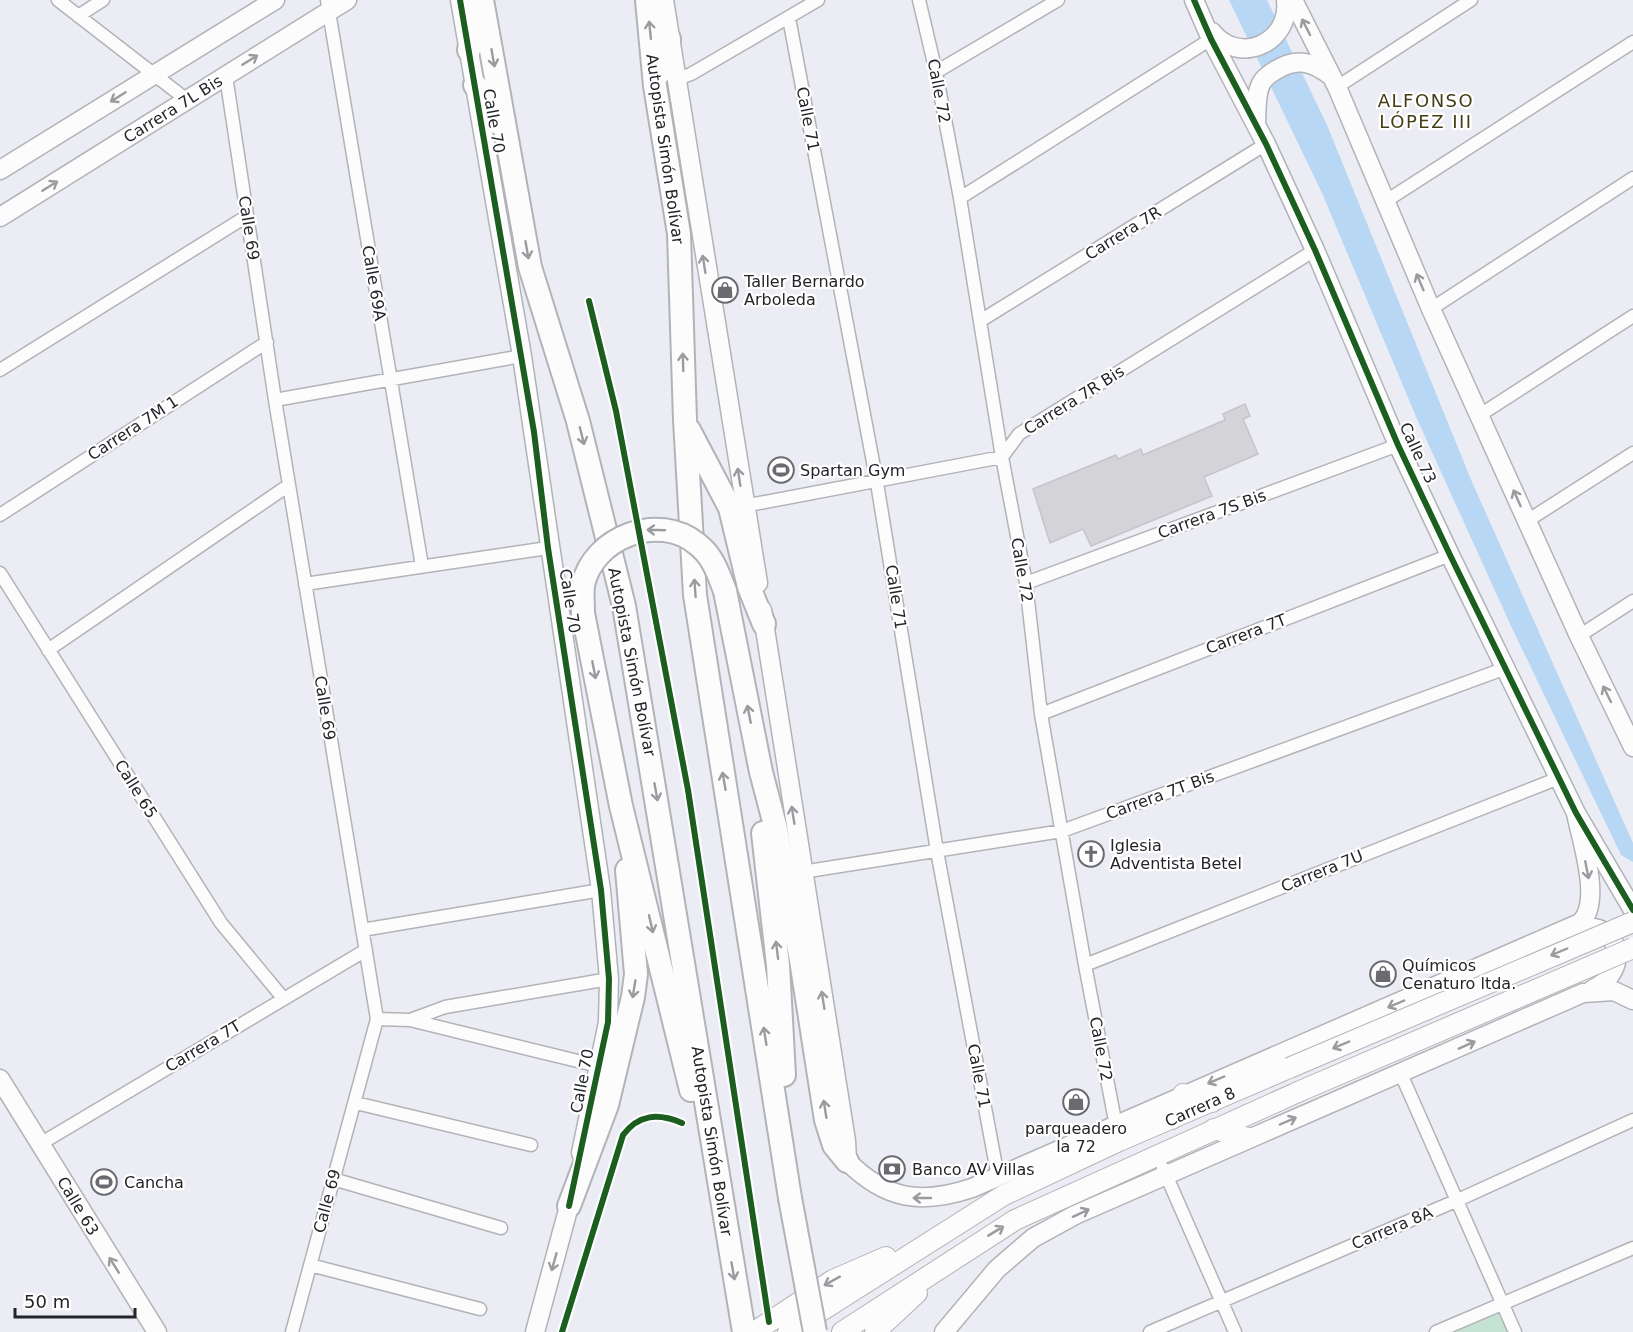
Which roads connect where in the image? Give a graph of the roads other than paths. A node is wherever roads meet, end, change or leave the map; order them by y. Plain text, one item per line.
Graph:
1 (58, 0) edge
2 (103, 0) edge
3 (275, 0) edge
4 (347, 0) edge
5 (460, 0) edge
6 (481, 0) edge
7 (647, 0) edge
8 (818, 0) edge
9 (919, 0) edge
10 (1058, 0) edge
11 (1194, 0) edge
12 (1471, 0) edge
13 (1288, 4) edge
14 (663, 5) edge
15 (327, 6) edge
16 (78, 16) junction
17 (789, 18) junction
18 (1212, 35) junction
19 (669, 39) joint
20 (1633, 42) edge
21 (469, 50) junction
22 (936, 72) junction
23 (153, 75) junction
24 (226, 76) junction
25 (1334, 82) junction
26 (665, 83) junction
27 (475, 85) junction
28 (188, 100) junction
29 (1256, 125) junction
30 (506, 133) junction
31 (1266, 144) junction
32 (0, 170) edge
33 (1633, 178) edge
34 (960, 198) junction
35 (1386, 201) junction
36 (247, 216) junction
37 (0, 217) edge
38 (1316, 250) junction
39 (1431, 309) junction
40 (1633, 316) edge
41 (980, 321) junction
42 (267, 342) junction
43 (522, 356) junction
44 (0, 370) edge
45 (391, 381) junction
46 (275, 400) junction
47 (1480, 416) junction
48 (685, 420) junction
49 (1398, 446) junction
50 (1633, 453) edge
51 (1002, 457) junction
52 (877, 483) junction
53 (289, 485) junction
54 (744, 506) junction
55 (0, 515) edge
56 (1527, 521) junction
57 (548, 548) junction
58 (1450, 555) junction
59 (422, 566) junction
60 (0, 573) edge
61 (305, 584) junction
62 (1026, 584) junction
63 (1633, 601) edge
64 (764, 624) junction
65 (1579, 636) junction
66 (48, 650) junction
67 (1506, 668) junction
68 (1041, 714) junction
69 (1633, 747) edge
70 (761, 771) junction
71 (1559, 778) junction
72 (621, 806) junction
73 (1576, 813) junction
74 (1062, 831) junction
75 (937, 851) junction
76 (802, 872) junction
77 (600, 890) junction
78 (1633, 910) edge
79 (1633, 922) edge
80 (362, 930) junction
81 (1559, 934) junction
82 (1633, 948) edge
83 (366, 951) junction
84 (1085, 965) junction
85 (609, 979) junction
86 (1582, 993) junction
87 (283, 998) junction
88 (1633, 1000) edge
89 (377, 1019) junction
90 (410, 1020) junction
91 (598, 1066) junction
92 (1401, 1074) junction
93 (0, 1079) edge
94 (1184, 1094) junction
95 (1212, 1102) junction
96 (356, 1103) junction
97 (1172, 1119) junction
98 (1633, 1120) edge
99 (1214, 1129) junction
100 (1117, 1132) junction
101 (1248, 1138) junction
102 (40, 1144) junction
103 (531, 1145) dead end
104 (1158, 1154) junction
105 (847, 1161) junction
106 (1166, 1175) junction
107 (998, 1177) junction
108 (333, 1179) junction
109 (790, 1198) junction
110 (1458, 1200) junction
111 (569, 1206) junction
112 (723, 1214) junction
113 (501, 1228) dead end
114 (943, 1232) junction
115 (1633, 1248) edge
116 (960, 1253) junction
117 (310, 1265) junction
118 (1219, 1301) junction
119 (1503, 1303) junction
120 (480, 1309) dead end
121 (157, 1332) edge
122 (292, 1332) edge
123 (536, 1332) edge
124 (744, 1332) edge
125 (754, 1332) edge
126 (788, 1332) edge
127 (815, 1332) edge
128 (842, 1332) edge
129 (875, 1332) edge
130 (944, 1332) edge
131 (1150, 1332) edge
132 (1235, 1332) edge
133 (1436, 1332) edge
134 (1515, 1332) edge

1 - 16 street
2 - 16 street
3 - 23 street
4 - 15 street, Carrera 7L Bis
5 - 21 street, Calle 70
6 - 21 highway
6 -> 30 highway, Autopista Simón Bolívar
26 -> 7 highway, Autopista Simón Bolívar
8 - 17 street
9 - 22 street, Calle 72
10 - 22 street
11 - 18 street, Calle 73
12 - 25 street
13 - 18 street
25 -> 13 street
14 - 19 street
24 -> 15 street, Carrera 7L Bis
15 - 45 street, Calle 69A
16 - 23 street
17 - 26 street
17 - 52 street, Calle 71
18 - 29 street, Calle 73
18 - 34 street
19 - 26 highway
20 - 35 street
21 - 27 street, Calle 70
22 - 34 street, Calle 72
23 - 28 street
23 -> 32 street
24 - 28 street, Carrera 7L Bis
24 - 36 street, Calle 69
25 - 29 street
25 - 35 street
48 -> 26 highway, Autopista Simón Bolívar
54 -> 26 street
27 - 30 highway
27 - 43 street, Calle 70
37 -> 28 street, Carrera 7L Bis
29 - 31 street, Calle 73
30 -> 112 highway, Autopista Simón Bolívar
31 - 38 street, Calle 73
31 - 41 street, Carrera 7R
33 - 39 street
34 - 41 street, Calle 72
39 -> 35 street
36 - 42 street, Calle 69
36 - 44 street
38 - 49 street, Calle 73
38 - 51 street, Carrera 7R Bis
39 - 47 street
40 - 47 street
41 - 51 street, Calle 72
42 - 46 street, Calle 69
42 - 55 street, Carrera 7M 1
43 - 45 street
43 - 57 street, Calle 70
45 - 46 street
45 - 59 street, Calle 69A
46 - 53 street, Calle 69
56 -> 47 street
48 - 64 highway
109 -> 48 highway, Autopista Simón Bolívar
49 - 58 street, Calle 73
49 - 62 street, Carrera 7S Bis
50 - 56 street
51 - 52 street
51 - 62 street, Calle 72
52 - 54 street
52 - 75 street, Calle 71
53 - 61 street, Calle 69
53 - 66 street
54 - 64 street
56 - 65 street
57 - 59 street
57 - 77 street, Calle 70
58 - 67 street, Calle 73
58 - 68 street, Carrera 7T
59 - 61 street
60 - 66 street, Calle 65
61 - 80 street, Calle 69
62 - 68 street, Calle 72
63 - 65 street
76 -> 64 street
69 -> 65 street
66 - 87 street, Calle 65
67 - 71 street, Calle 73
67 - 74 street, Carrera 7T Bis
68 - 74 street, Calle 72
70 -> 72 highway, bridge
105 -> 70 highway
109 -> 70 highway
71 - 73 street, Calle 73
71 - 84 street, Carrera 7U
72 -> 111 highway
72 -> 112 highway
73 - 78 street, Calle 73
73 -> 81 street, Carrera 8
74 - 75 street, Carrera 7T Bis
74 - 84 street, Calle 72
75 - 76 street, Carrera 7T Bis
75 - 107 street, Calle 71
105 -> 76 street
77 - 80 street
77 - 85 street, Calle 70
79 -> 95 main road, Carrera 8, bridge
80 - 83 street, Calle 69
81 - 86 street
81 -> 94 street, Carrera 8
82 - 99 main road, Carrera 8, bridge
83 - 87 street, Carrera 7T
83 - 89 street, Calle 69
84 - 100 street, Calle 72
85 - 90 street
85 - 91 street, Calle 70
86 - 88 street
92 -> 86 street
87 - 102 street, Carrera 7T
89 - 90 street
89 - 96 street, Calle 69
90 - 91 street
91 - 111 street, Calle 70
101 -> 92 street
92 - 110 street
93 - 102 street, Calle 63
94 - 95 main road
94 - 97 main road
94 - 100 street, Carrera 8
95 - 97 main road, Carrera 8
96 - 103 street
96 - 108 street, Calle 69
97 - 100 main road, Carrera 8
98 - 110 street, Carrera 8A
99 - 101 main road
99 - 104 main road, Carrera 8
100 - 107 street, Carrera 8
100 - 114 main road, Carrera 8
101 - 106 street
121 -> 102 street, Calle 63
104 - 106 street
116 -> 104 main road, Carrera 8
107 -> 105 street, Carrera 8
106 - 118 street
130 -> 106 street
108 - 113 street
108 - 117 street, Calle 69
109 - 127 highway, Autopista Simón Bolívar, bridge
110 - 118 street, Carrera 8A
110 - 119 street
111 -> 123 street, Calle 70
112 -> 124 highway, Autopista Simón Bolívar
114 -> 125 main road
114 - 126 main road, Carrera 8
115 - 119 street
116 - 128 main road, Carrera 8
116 - 129 main road
117 - 120 street
117 - 122 street, Calle 69
118 - 131 street, Carrera 8A
118 - 132 street
119 - 133 street
119 - 134 street

